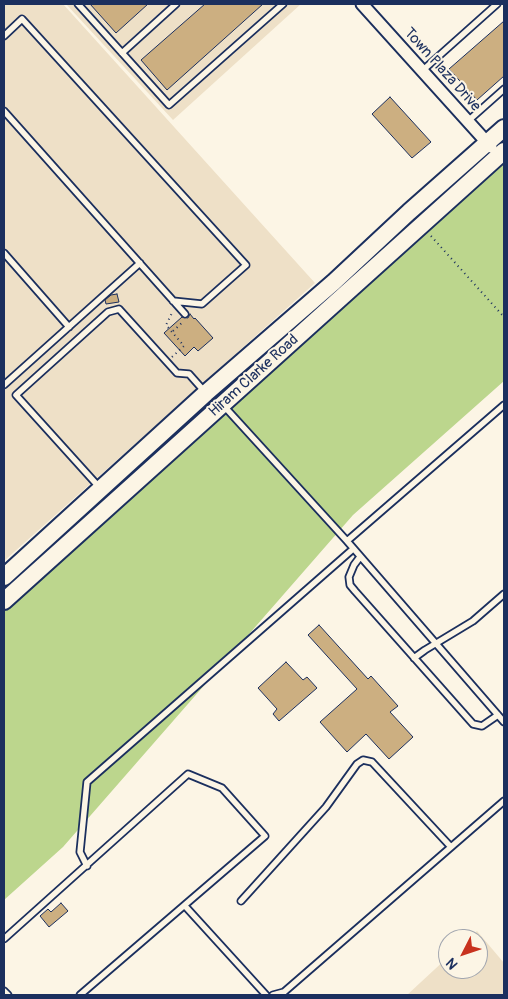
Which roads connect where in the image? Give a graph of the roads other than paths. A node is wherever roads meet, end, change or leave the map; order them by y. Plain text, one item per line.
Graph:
1 (78, 4) edge
2 (176, 4) edge
3 (284, 4) edge
4 (362, 4) edge
5 (497, 4) edge
6 (4, 36) edge
7 (122, 53) junction
8 (422, 70) junction
9 (504, 89) edge
10 (4, 110) edge
11 (468, 121) junction
12 (504, 128) edge
13 (497, 150) edge
14 (4, 253) edge
15 (140, 263) junction
16 (334, 282) junction
17 (345, 294) junction
18 (175, 303) junction
19 (185, 314) road end
20 (69, 326) junction
21 (4, 384) edge
22 (206, 393) junction
23 (223, 405) junction
24 (504, 405) edge
25 (102, 489) junction
26 (116, 501) junction
27 (347, 540) junction
28 (353, 549) junction
29 (360, 557) junction
30 (4, 577) edge
31 (504, 594) edge
32 (5, 598) edge
33 (436, 644) junction
34 (414, 658) junction
35 (498, 715) junction
36 (504, 722) edge
37 (504, 801) edge
38 (451, 848) junction
39 (87, 866) junction
40 (241, 901) dead end
41 (185, 906) junction
42 (4, 939) edge
43 (4, 991) edge
44 (8, 995) edge
45 (80, 995) edge
46 (266, 995) edge
47 (273, 995) edge

1 - 7 lane
2 - 7 lane
3 - 7 lane
4 - 8 street, Town Plaza Drive
5 - 8 lane
6 - 18 lane
8 - 11 street, Town Plaza Drive
9 - 11 lane
10 - 15 lane
11 - 13 street, Town Plaza Drive
12 - 13 main road, Hiram Clarke Road
13 - 16 main road, Hiram Clarke Road
13 - 17 main road, Hiram Clarke Road
14 - 20 lane
15 - 18 lane
15 - 20 lane
16 - 17 main road
16 - 22 main road, Hiram Clarke Road
17 - 23 main road, Hiram Clarke Road
18 - 19 lane
20 - 21 lane
22 - 23 main road
22 - 25 main road, Hiram Clarke Road
22 - 25 lane
23 - 26 main road, Hiram Clarke Road
23 - 27 lane
24 - 27 lane
25 - 26 main road
25 - 30 main road, Hiram Clarke Road
26 - 32 main road, Hiram Clarke Road
27 - 28 lane
28 - 29 lane
28 - 39 lane
29 - 33 lane
29 - 34 lane
31 - 33 lane
33 - 34 lane
33 - 35 lane
34 - 35 lane
35 - 36 lane
37 - 38 lane
38 - 40 lane
38 - 47 lane
39 - 41 lane
39 - 42 lane
41 - 45 lane
41 - 46 lane
43 - 44 lane

